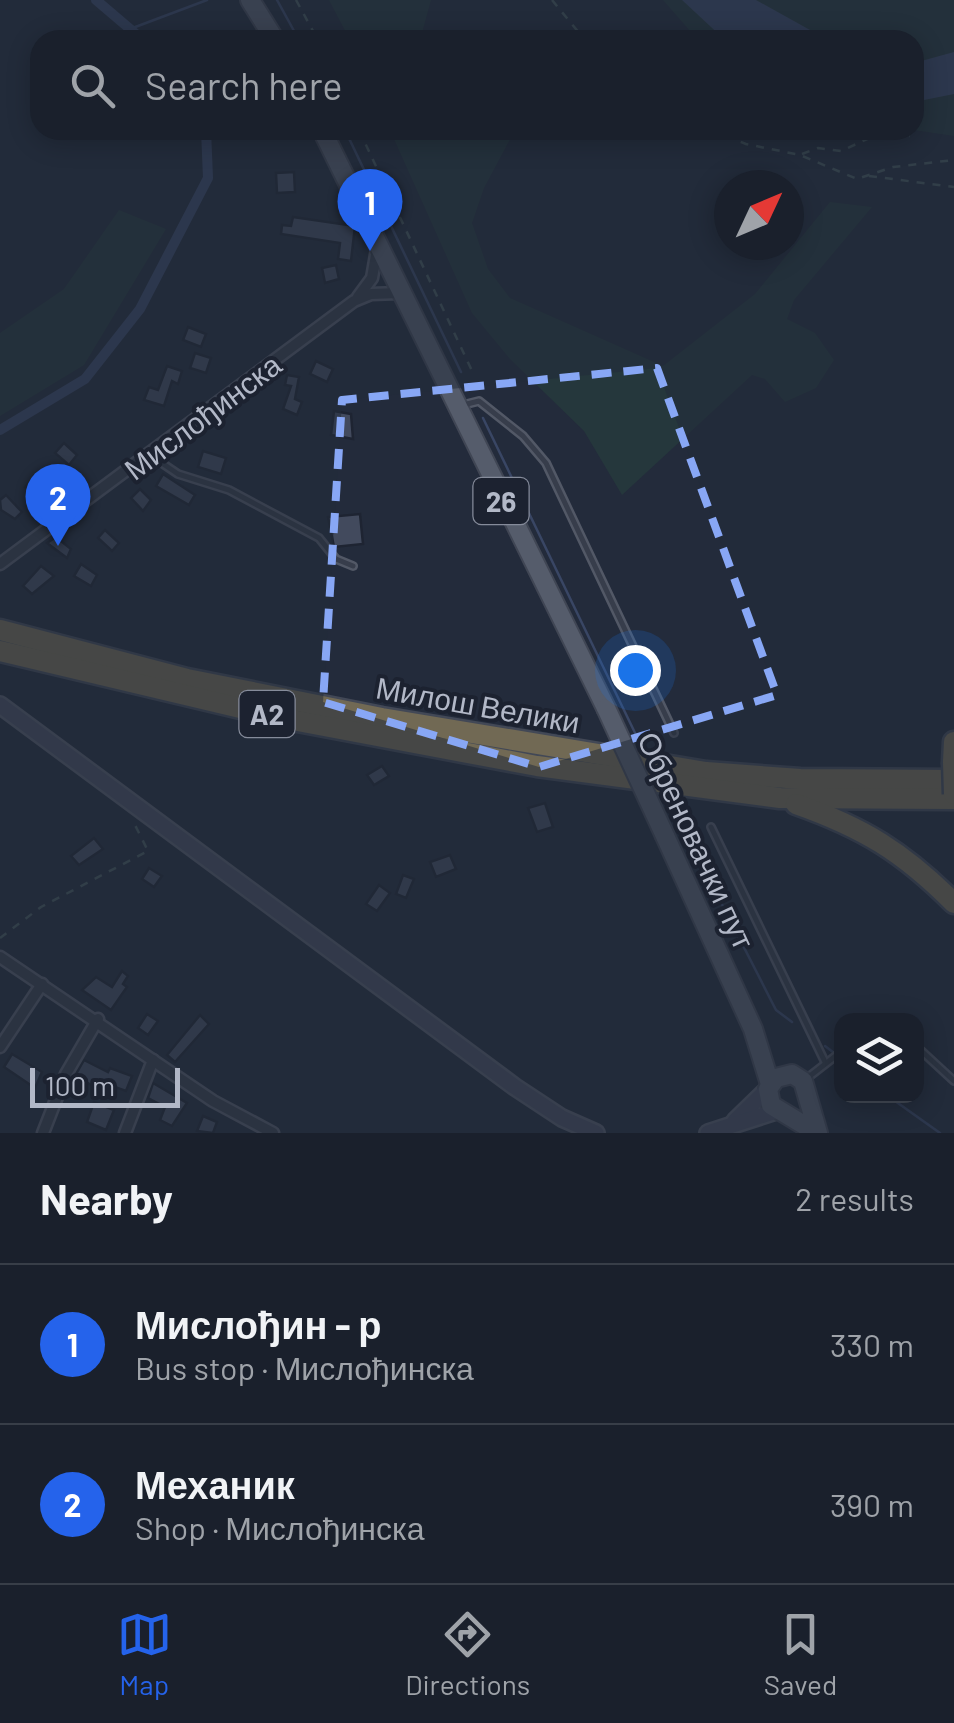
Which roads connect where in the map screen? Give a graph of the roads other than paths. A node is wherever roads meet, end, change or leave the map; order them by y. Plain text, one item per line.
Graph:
1 (250, 0) edge
2 (269, 30) edge
3 (327, 140) edge
4 (378, 248) junction
5 (398, 293) junction
6 (354, 301) junction
7 (456, 410) junction
8 (150, 455) junction
9 (0, 564) edge
10 (353, 566) dead end
11 (0, 630) edge
12 (0, 651) edge
13 (0, 705) edge
14 (674, 733) dead end
15 (954, 742) edge
16 (953, 762) edge
17 (954, 780) edge
18 (954, 797) edge
19 (780, 798) junction
20 (711, 826) dead end
21 (954, 903) edge
22 (0, 956) edge
23 (42, 984) junction
24 (98, 1020) junction
25 (0, 1046) edge
26 (924, 1053) edge
27 (834, 1055) edge
28 (153, 1060) junction
29 (824, 1062) junction
30 (954, 1081) edge
31 (787, 1085) junction
32 (783, 1112) junction
33 (726, 1128) junction
34 (43, 1133) edge
35 (124, 1133) edge
36 (273, 1133) edge
37 (596, 1133) edge
38 (708, 1133) edge
39 (817, 1133) edge

1 - 2 main road
3 - 4 main road, Обреновачки пут / 26
4 - 5 main road, Обреновачки пут / 26
4 - 6 street, Мислођинска
5 - 6 street, Мислођинска
5 - 7 main road, Обреновачки пут / 26
6 - 8 street, Мислођинска
7 - 14 lane
7 - 31 main road, Обреновачки пут / 26, bridge
8 - 9 street, Мислођинска
8 - 10 lane
11 - 17 highway, Милош Велики / A2
12 - 19 highway, Милош Велики / A2
13 - 37 main road
15 - 16 highway
16 - 18 highway, bridge
18 - 19 highway, Милош Велики / A2
19 - 21 highway
20 - 29 lane
22 - 23 street
23 - 24 street
23 - 25 street
24 - 28 street
24 - 34 street
26 - 30 lane
27 - 29 lane
28 - 35 street
28 - 36 street
29 - 31 lane
31 - 32 main road, 26
31 - 32 main road
31 - 33 main road
31 - 39 main road, Обреновачки пут / 26
32 - 33 main road
32 - 39 main road, Обреновачки пут / 26
33 - 38 main road

